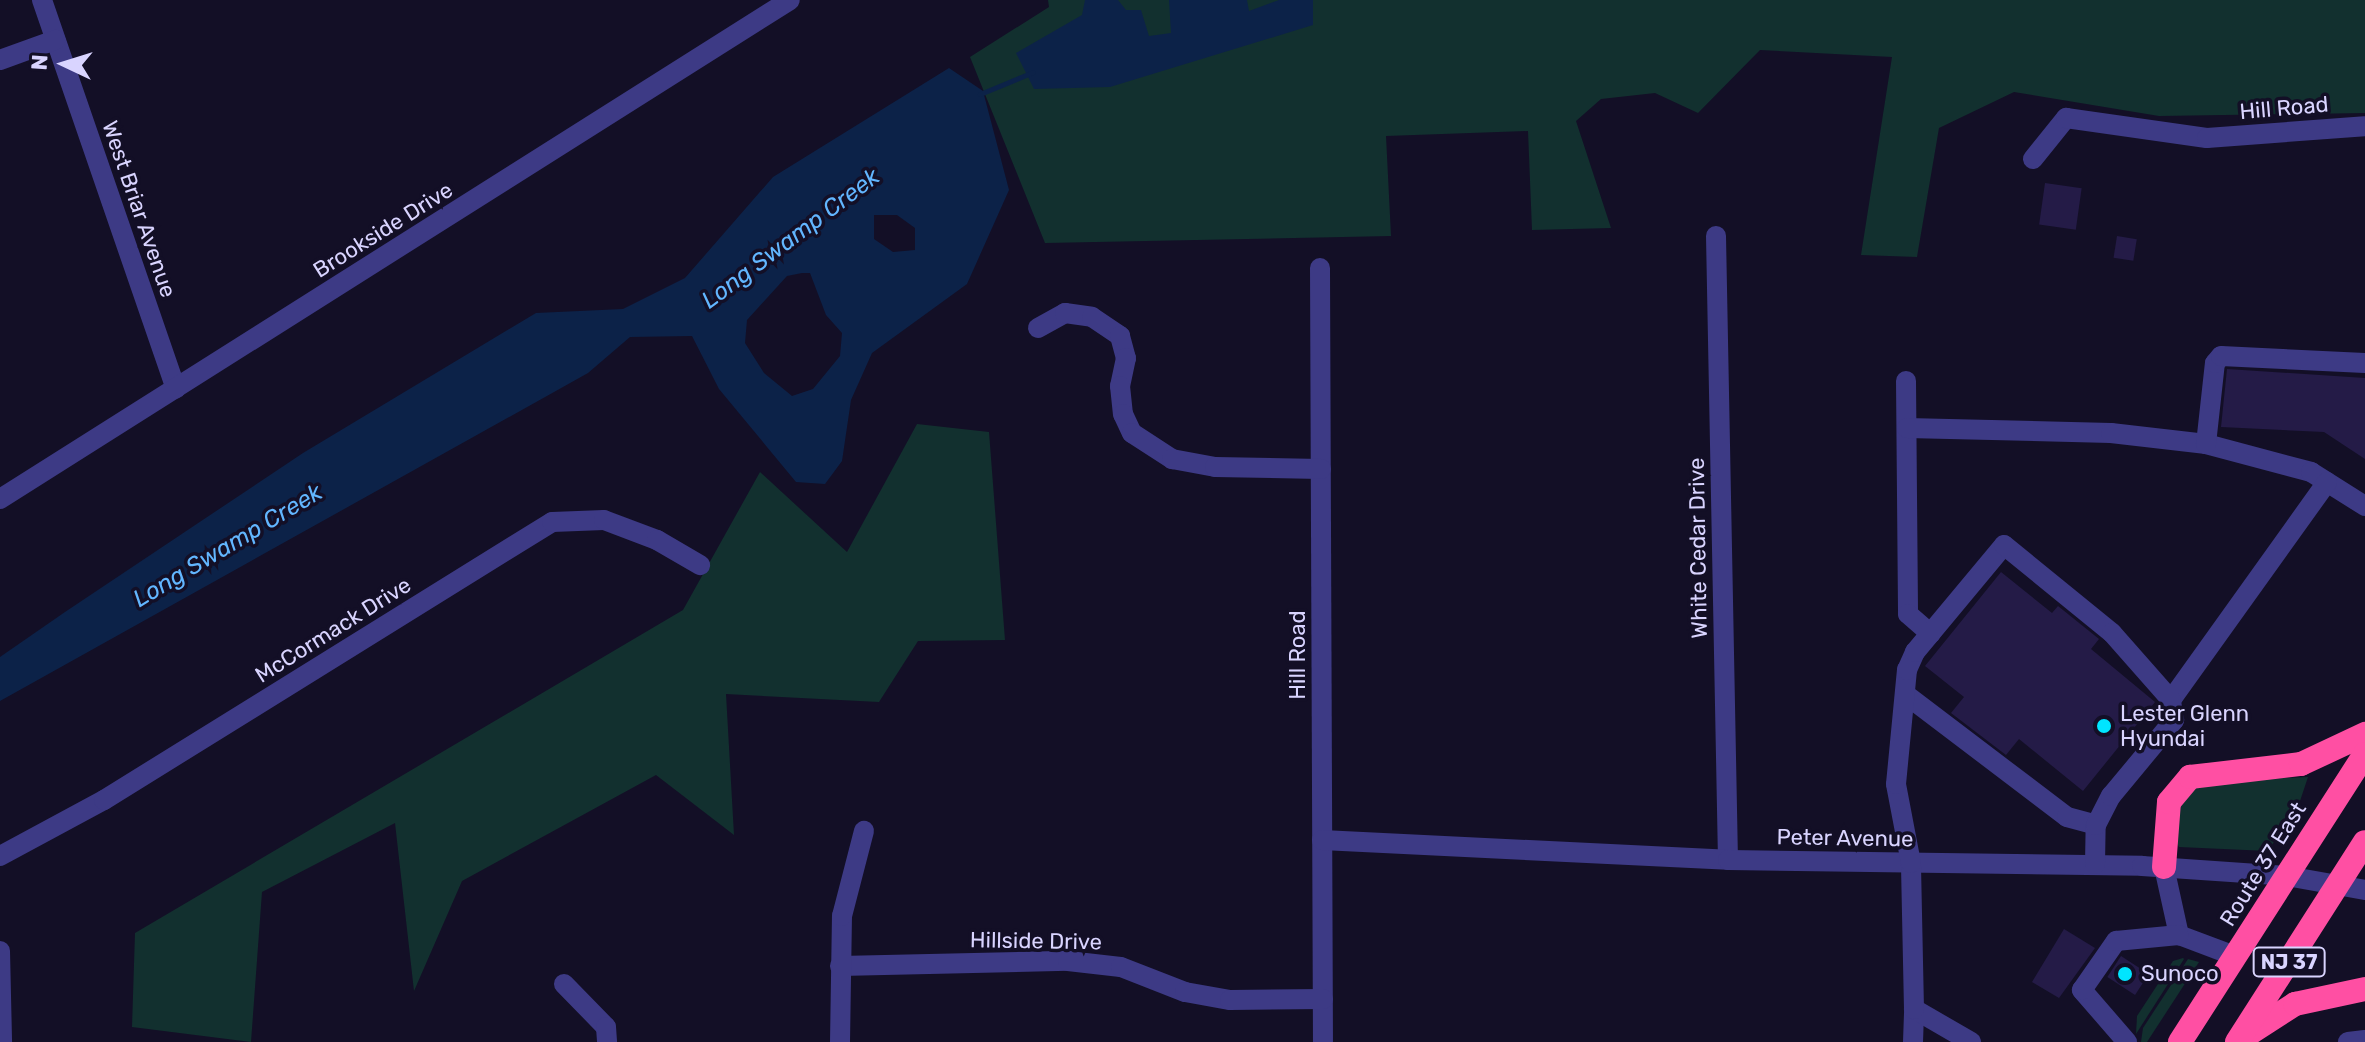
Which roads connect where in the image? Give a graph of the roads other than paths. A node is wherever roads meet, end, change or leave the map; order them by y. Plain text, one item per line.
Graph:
1 (42, 0) edge
2 (777, 3) edge
3 (55, 40) junction
4 (0, 60) edge
5 (2365, 126) edge
6 (2033, 159) dead end
7 (1716, 236) dead end
8 (1320, 268) dead end
9 (1038, 328) dead end
10 (2365, 363) edge
11 (1906, 381) dead end
12 (176, 389) junction
13 (1907, 428) junction
14 (2206, 444) junction
15 (1321, 469) junction
16 (2327, 482) junction
17 (0, 499) edge
18 (2365, 506) edge
19 (700, 565) dead end
20 (1931, 634) junction
21 (1905, 694) junction
22 (2171, 700) junction
23 (2365, 734) edge
24 (2365, 754) edge
25 (2096, 825) junction
26 (864, 831) dead end
27 (1322, 840) junction
28 (2365, 842) edge
29 (0, 856) edge
30 (1728, 860) junction
31 (1911, 863) junction
32 (2095, 864) junction
33 (2164, 867) junction
34 (2287, 876) junction
35 (2340, 883) junction
36 (2365, 890) edge
37 (2179, 935) junction
38 (0, 951) edge
39 (2235, 956) junction
40 (840, 966) junction
41 (564, 984) dead end
42 (2365, 989) edge
43 (1323, 999) junction
44 (1914, 1009) junction
45 (2365, 1040) edge
46 (2, 1042) edge
47 (607, 1042) edge
48 (840, 1042) edge
49 (1323, 1042) edge
50 (1913, 1042) edge
51 (1971, 1042) edge
52 (2127, 1042) edge
53 (2180, 1042) edge
54 (2238, 1042) edge
55 (2348, 1042) edge

1 - 3 street, West Briar Avenue
2 - 12 street, Brookside Drive
3 - 4 street
3 - 12 street, West Briar Avenue
5 - 6 street, Hill Road
7 - 30 street, White Cedar Drive
8 - 15 street, Hill Road
9 - 15 street
10 - 14 street
11 - 13 street
12 - 17 street, Brookside Drive
13 - 14 street
13 - 20 street
14 - 16 street
15 - 27 street, Hill Road
16 - 18 street
16 - 22 street
19 - 29 street, McCormack Drive
20 - 21 street
20 - 22 street
21 - 25 street
21 - 31 street
22 - 25 street
23 - 33 highway
24 - 34 highway, Route 37 East / NJ 37
25 - 32 street
26 - 40 street
27 - 30 street, Peter Avenue
27 - 43 street, Hill Road
28 - 35 highway, NJ 37
30 - 31 street, Peter Avenue
31 - 32 street, Peter Avenue
31 - 44 street
32 - 33 street, Peter Avenue
33 - 34 street, Peter Avenue
33 - 37 street
34 - 35 street, Peter Avenue
34 - 39 highway, Route 37 East / NJ 37
35 - 36 street, Peter Avenue
35 - 54 highway, NJ 37
37 - 39 street
37 - 52 street
38 - 46 street
39 - 53 highway, Route 37 East / NJ 37
40 - 43 street, Hillside Drive
40 - 48 street
41 - 47 street
42 - 54 highway
43 - 49 street, Hill Road
44 - 50 street
44 - 51 street
45 - 55 street

